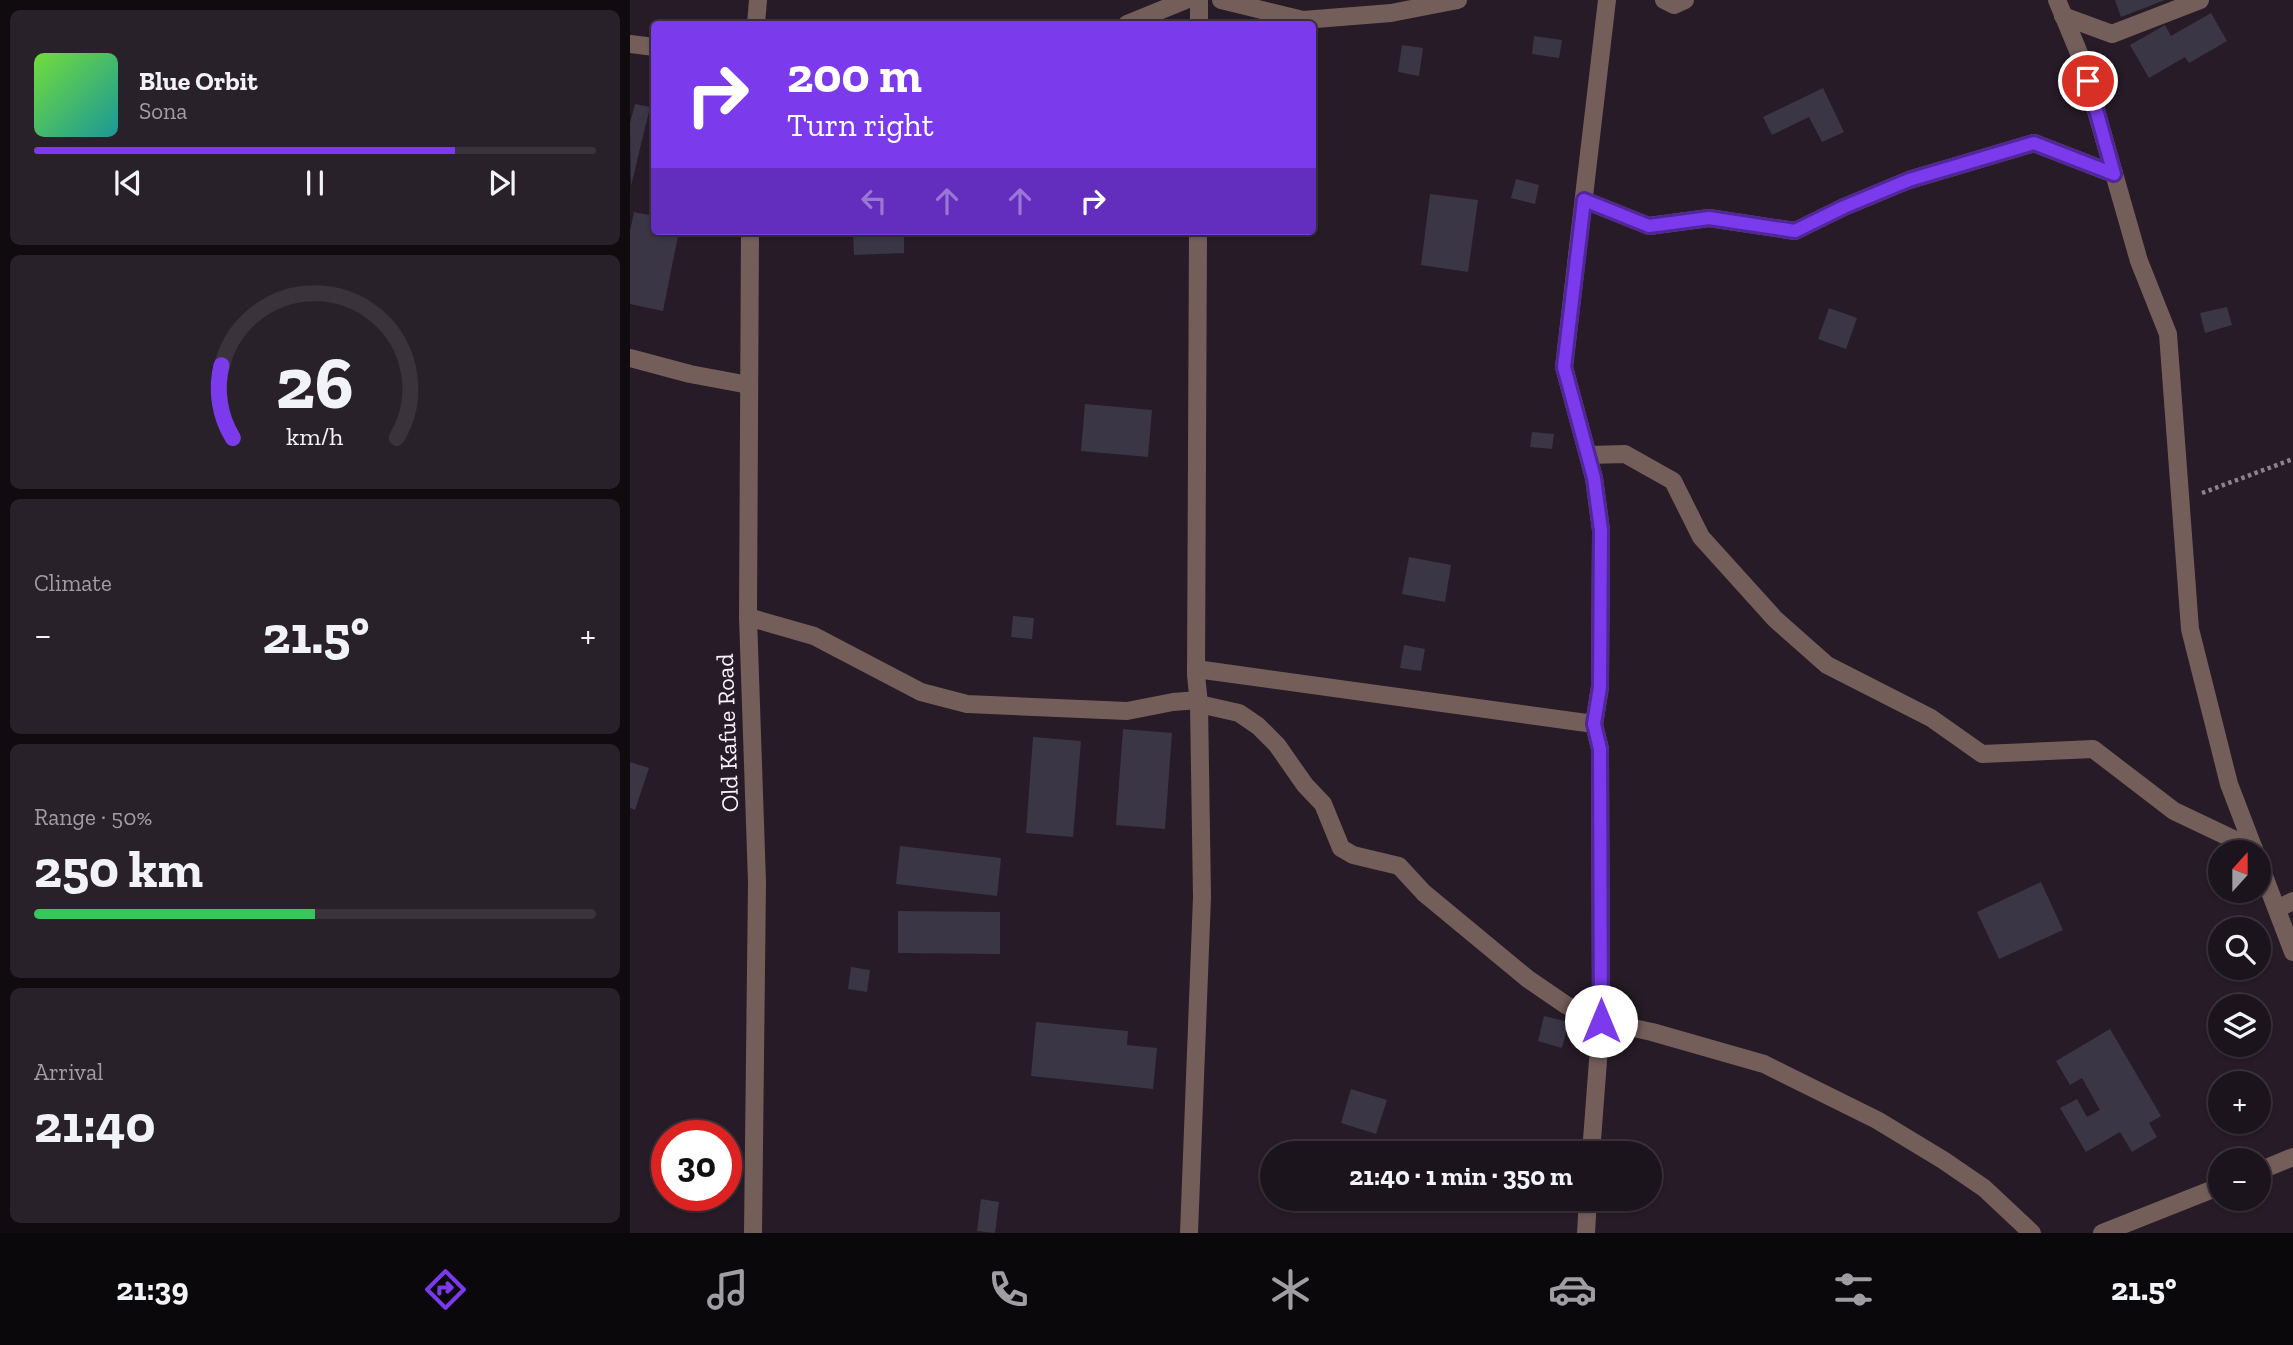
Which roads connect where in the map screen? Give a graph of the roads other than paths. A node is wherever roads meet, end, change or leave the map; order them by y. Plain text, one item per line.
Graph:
1 (758, 0) edge
2 (1186, 0) edge
3 (1199, 0) edge
4 (1221, 0) edge
5 (1458, 0) edge
6 (1607, 0) edge
7 (1664, 0) edge
8 (1685, 0) edge
9 (2200, 0) edge
10 (2060, 8) edge
11 (756, 21) edge
12 (1134, 21) edge
13 (1199, 21) edge
14 (630, 44) edge
15 (651, 47) edge
16 (2114, 174) junction
17 (1584, 200) junction
18 (750, 235) edge
19 (1198, 235) edge
20 (630, 358) edge
21 (749, 385) junction
22 (1588, 456) junction
23 (748, 617) junction
24 (1196, 669) junction
25 (1199, 704) junction
26 (1594, 724) junction
27 (2228, 840) edge
28 (2250, 840) edge
29 (2272, 883) edge
30 (2285, 905) edge
31 (2293, 952) edge
32 (1601, 1021) junction
33 (1592, 1141) edge
34 (2293, 1157) edge
35 (2271, 1166) edge
36 (2208, 1191) edge
37 (1587, 1211) edge
38 (753, 1233) edge
39 (1189, 1233) edge
40 (1586, 1233) edge
41 (2032, 1233) edge
42 (2102, 1233) edge

1 - 11 street
2 - 12 street
3 - 13 street
4 - 5 street
6 - 17 street
7 - 8 street
9 - 10 street
10 - 16 street
14 - 15 street
16 - 17 street
16 - 28 street
17 - 22 street
18 - 21 street, Old Kafue Road
19 - 24 street
20 - 21 street
21 - 23 street, Old Kafue Road
22 - 26 street
22 - 27 street
23 - 25 street
23 - 38 street, Old Kafue Road
24 - 25 street
24 - 26 street
25 - 32 street
25 - 39 street
26 - 32 street
29 - 30 street
30 - 31 street
32 - 33 street
32 - 41 street
34 - 35 street
36 - 42 street
37 - 40 street

